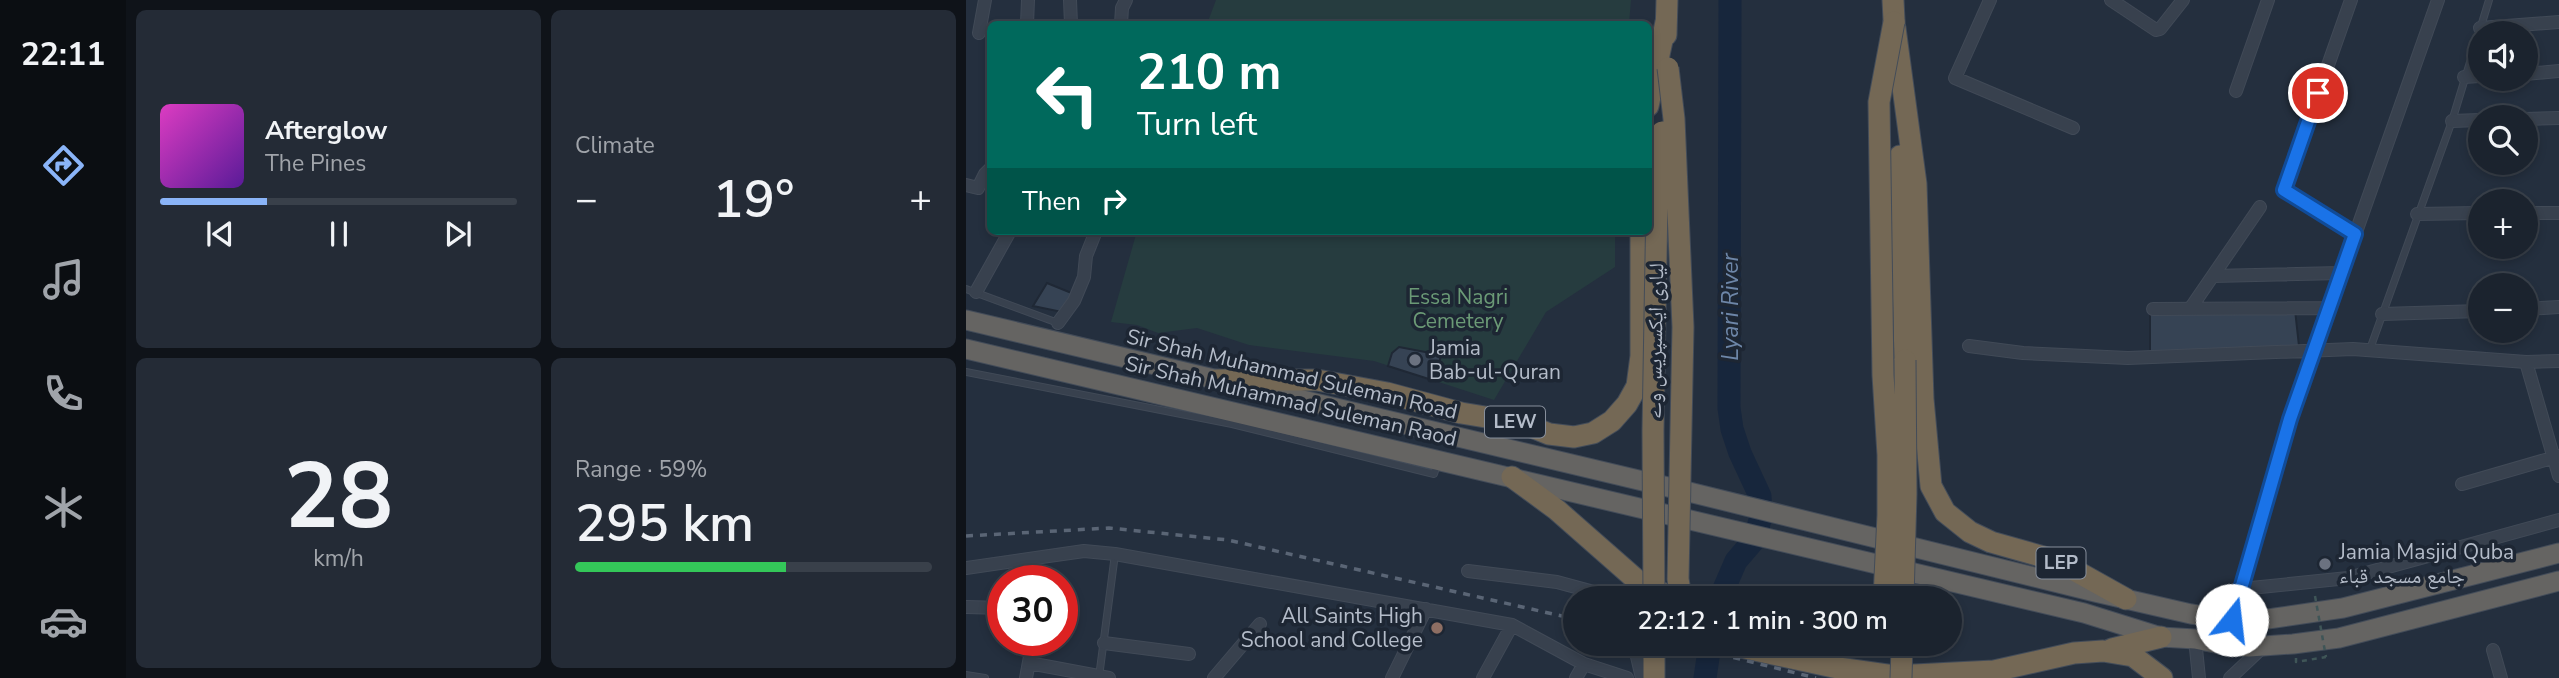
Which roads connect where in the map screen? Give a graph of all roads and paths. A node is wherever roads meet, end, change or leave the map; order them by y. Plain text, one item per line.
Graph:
1 (985, 0) edge
2 (1028, 0) edge
3 (1070, 0) edge
4 (1126, 0) edge
5 (1667, 0) edge
6 (1893, 0) edge
7 (1990, 0) edge
8 (2111, 0) edge
9 (2183, 0) edge
10 (2268, 0) edge
11 (2351, 0) edge
12 (2438, 0) edge
13 (2489, 0) edge
14 (1027, 21) edge
15 (1071, 21) edge
16 (1121, 21) edge
17 (2482, 21) edge
18 (1666, 22) junction
19 (1894, 22) junction
20 (2559, 22) edge
21 (2538, 24) edge
22 (979, 33) dead end
23 (2468, 65) edge
24 (1668, 68) junction
25 (2559, 71) edge
26 (2538, 73) edge
27 (2464, 77) junction
28 (2468, 77) edge
29 (1652, 87) edge
30 (2236, 91) dead end
31 (2559, 118) edge
32 (2538, 119) edge
33 (2468, 120) edge
34 (2452, 121) junction
35 (2073, 128) dead end
36 (987, 172) edge
37 (966, 185) edge
38 (2260, 207) dead end
39 (2538, 213) edge
40 (2559, 213) edge
41 (2417, 214) junction
42 (2468, 214) edge
43 (2355, 234) junction
44 (1007, 235) edge
45 (1094, 235) edge
46 (1641, 235) edge
47 (2341, 273) junction
48 (2213, 275) junction
49 (971, 290) edge
50 (2559, 307) edge
51 (2329, 308) junction
52 (2538, 308) edge
53 (2153, 309) dead end
54 (2190, 309) junction
55 (2468, 311) edge
56 (2382, 314) junction
57 (966, 320) edge
58 (1058, 323) joint
59 (1969, 346) dead end
60 (966, 349) edge
61 (2314, 351) junction
62 (2369, 352) junction
63 (2559, 361) edge
64 (2526, 362) junction
65 (966, 372) edge
66 (1217, 380) junction
67 (2556, 456) edge
68 (1439, 460) junction
69 (2559, 476) edge
70 (1512, 477) junction
71 (2462, 484) dead end
72 (2559, 520) edge
73 (1115, 554) junction
74 (2559, 554) edge
75 (966, 568) edge
76 (1468, 571) dead end
77 (2559, 581) edge
78 (1572, 586) edge
79 (1647, 586) edge
80 (1654, 586) edge
81 (1680, 586) edge
82 (1884, 586) edge
83 (1903, 586) edge
84 (2241, 589) junction
85 (2315, 596) dead end
86 (2126, 599) junction
87 (966, 607) edge
88 (987, 608) edge
89 (1426, 609) junction
90 (2232, 620) junction
91 (1260, 624) dead end
92 (1512, 625) junction
93 (2161, 637) junction
94 (2195, 639) junction
95 (1104, 643) junction
96 (2225, 645) junction
97 (2264, 646) junction
98 (2493, 649) dead end
99 (2103, 651) junction
100 (1189, 654) dead end
101 (1030, 656) edge
102 (1637, 656) edge
103 (1654, 656) edge
104 (1784, 656) edge
105 (1901, 656) edge
106 (2297, 662) dead end
107 (1029, 663) junction
108 (1584, 664) junction
109 (966, 675) edge
110 (1102, 677) edge
111 (1620, 677) edge
112 (1898, 677) edge
113 (985, 678) edge
114 (1026, 678) edge
115 (1214, 678) edge
116 (1392, 678) edge
117 (1483, 678) edge
118 (1576, 678) edge
119 (1642, 678) edge
120 (1654, 678) edge
121 (2162, 678) edge
122 (2199, 678) edge
123 (2230, 678) edge
124 (2501, 678) edge

1 - 22 street
2 - 14 street
3 - 15 street
4 - 16 street
5 - 18 highway, لیاری ایکسپریس وے
6 - 19 highway
7 - 35 street
8 - 9 street
10 - 30 street
11 - 43 street
12 - 43 street
13 - 17 lane
18 - 24 highway, لیاری ایکسپریس وے
18 - 29 highway
19 - 82 highway, bridge
19 - 83 highway, bridge
19 - 86 highway, LEP
20 - 21 street
23 - 27 lane
24 - 80 highway, لیاری ایکسپریس وے, bridge
24 - 81 highway, bridge
25 - 26 street
27 - 28 street
27 - 34 lane
31 - 32 street
33 - 34 street
34 - 41 lane
36 - 37 street
38 - 48 street
39 - 40 street
41 - 42 street
41 - 56 lane
43 - 47 street
44 - 49 street
45 - 58 street
46 - 66 highway, LEW
47 - 48 street
47 - 51 street
48 - 54 street
49 - 58 lane
50 - 52 street
51 - 54 street
51 - 61 street
53 - 54 street
55 - 56 street
56 - 62 lane
57 - 66 highway, Sir Shah Muhammad Suleman Road
59 - 61 street
60 - 68 highway, Sir Shah Muhammad Suleman Raod
61 - 62 street
61 - 84 street
62 - 64 street
63 - 64 street
64 - 67 street
65 - 68 lane
66 - 86 highway, Sir Shah Muhammad Suleman Road
67 - 69 street
67 - 71 street
68 - 70 highway, Sir Shah Muhammad Suleman Raod
70 - 79 highway
70 - 93 highway, Sir Shah Muhammad Suleman Raod
72 - 84 street
73 - 75 street
73 - 89 street
73 - 95 lane
74 - 90 highway
76 - 78 street
77 - 97 highway
84 - 90 street
85 - 106 path, bridge
86 - 90 highway
87 - 88 street
89 - 92 street
89 - 116 street
90 - 96 highway
91 - 115 street
92 - 108 street
92 - 117 street
93 - 94 highway
93 - 99 highway
94 - 96 highway
94 - 122 street
95 - 100 street
95 - 110 lane
96 - 97 highway
97 - 123 street
98 - 124 street
99 - 112 highway
99 - 121 highway
101 - 107 street
102 - 119 street
103 - 120 highway
104 - 112 highway
105 - 112 highway, bridge
107 - 110 street
107 - 114 street
108 - 111 street
108 - 118 street
109 - 113 lane

